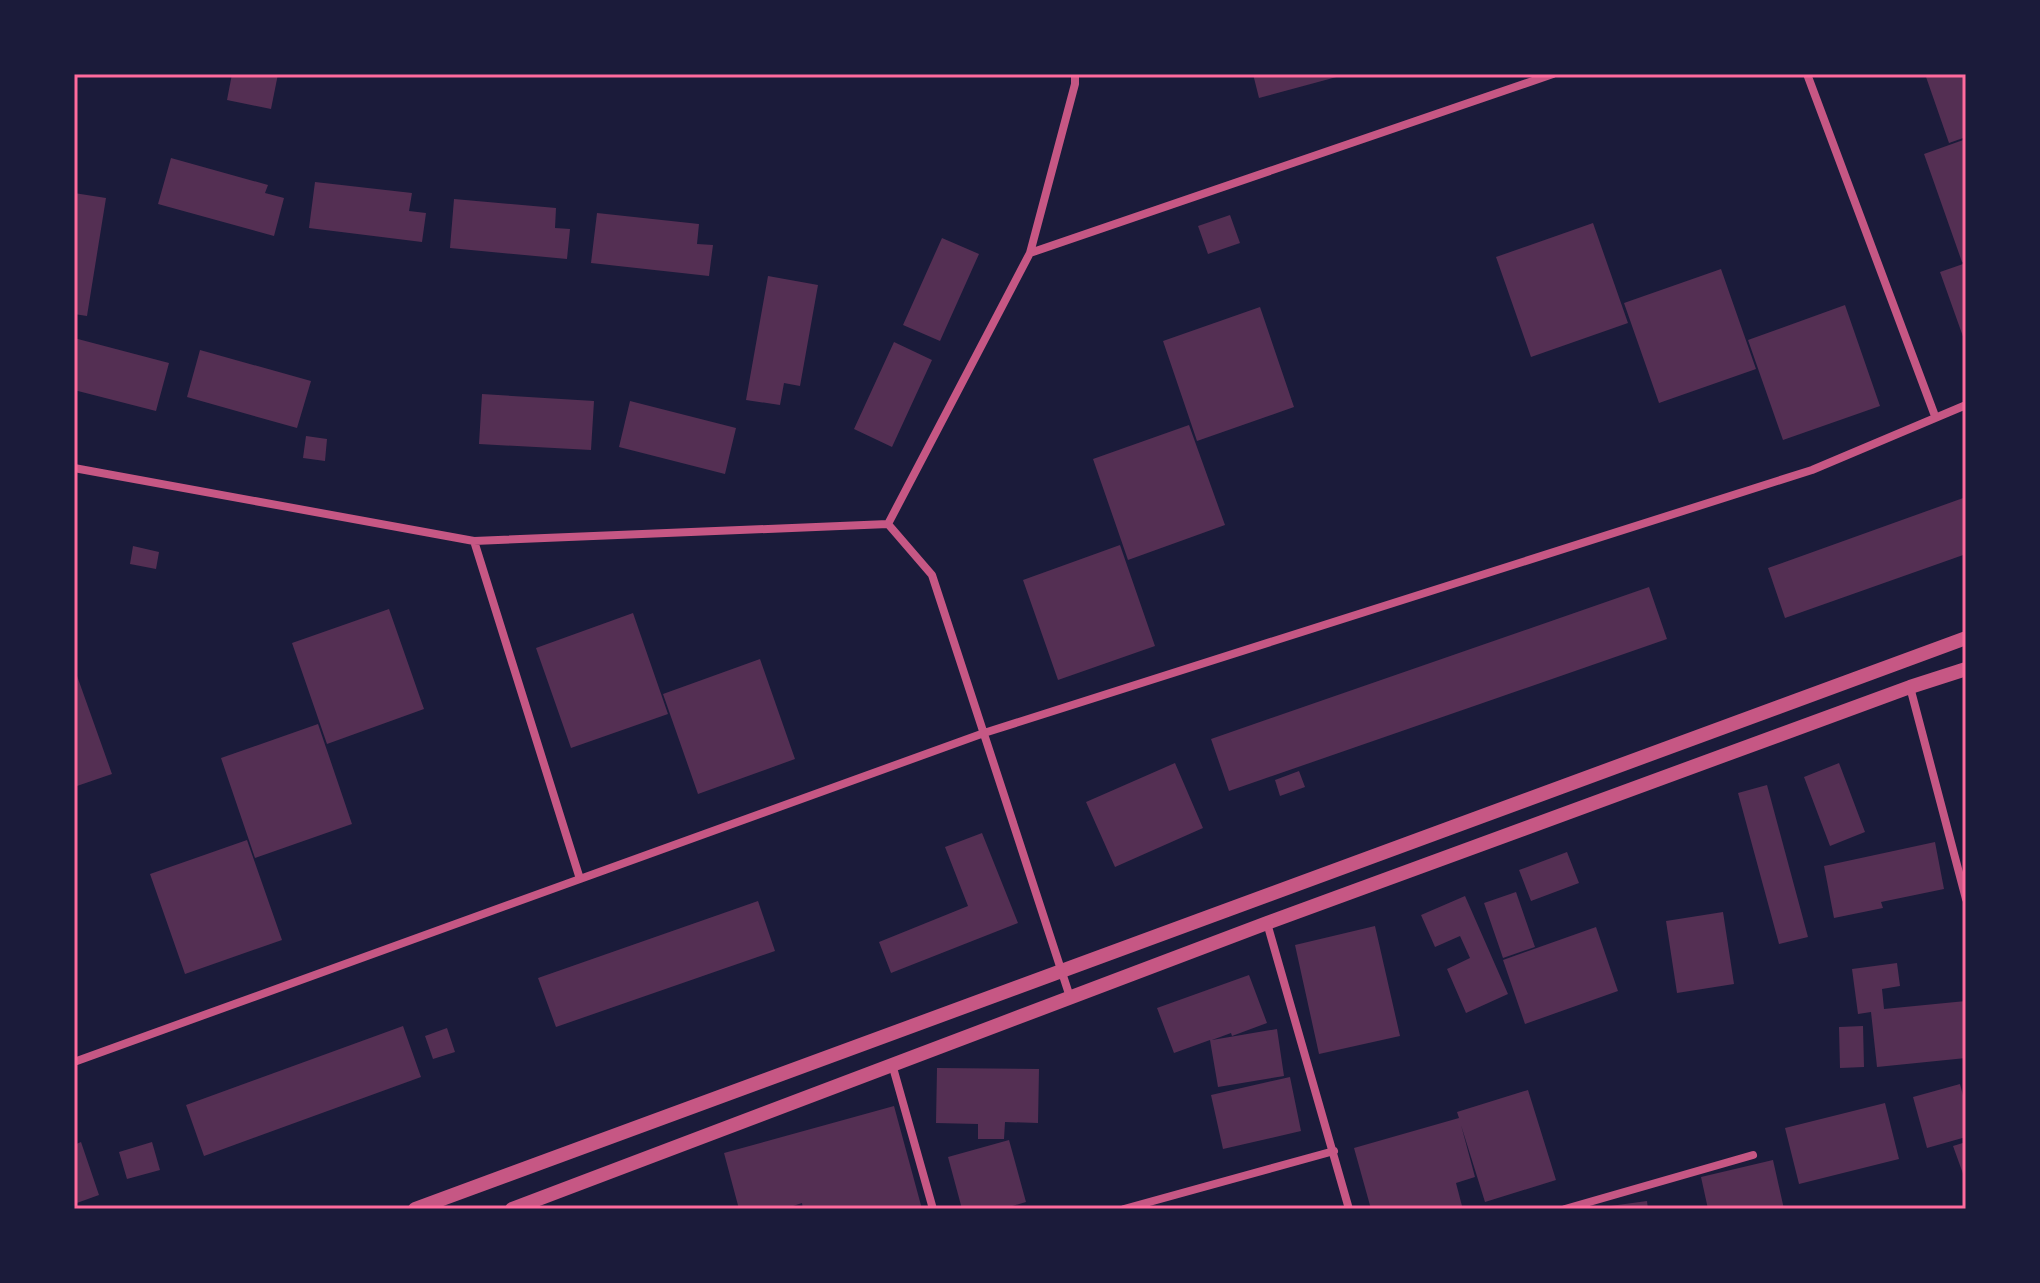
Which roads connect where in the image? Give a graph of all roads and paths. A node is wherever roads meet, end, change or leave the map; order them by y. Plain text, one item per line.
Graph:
1 (1075, 74) edge
2 (1553, 74) edge
3 (1807, 74) edge
4 (1030, 253) junction
5 (1966, 405) edge
6 (1935, 416) junction
7 (74, 468) edge
8 (888, 524) junction
9 (474, 541) junction
10 (1966, 638) edge
11 (1966, 669) edge
12 (1910, 687) junction
13 (984, 733) junction
14 (580, 879) junction
15 (1966, 899) edge
16 (1267, 923) junction
17 (1061, 971) junction
18 (1070, 997) junction
19 (74, 1062) edge
20 (892, 1064) junction
21 (1334, 1151) junction
22 (1753, 1155) dead end
23 (465, 1191) junction
24 (415, 1209) edge
25 (467, 1209) edge
26 (512, 1209) edge
27 (933, 1209) edge
28 (1124, 1209) edge
29 (1349, 1209) edge
30 (1565, 1209) edge

1 - 4 street
2 - 4 street
3 - 6 street
4 - 8 street
5 - 6 street
6 - 13 street
7 - 9 street
8 - 9 street
8 - 13 street
9 - 14 street
10 - 17 street
11 - 12 street
12 - 15 street
12 - 16 street
13 - 14 street
13 - 17 street
14 - 19 street
16 - 18 street
16 - 21 street
17 - 18 street
17 - 23 street
18 - 20 street
20 - 26 street
20 - 27 street
21 - 28 street
21 - 29 street
22 - 30 street
23 - 24 street
23 - 25 street

